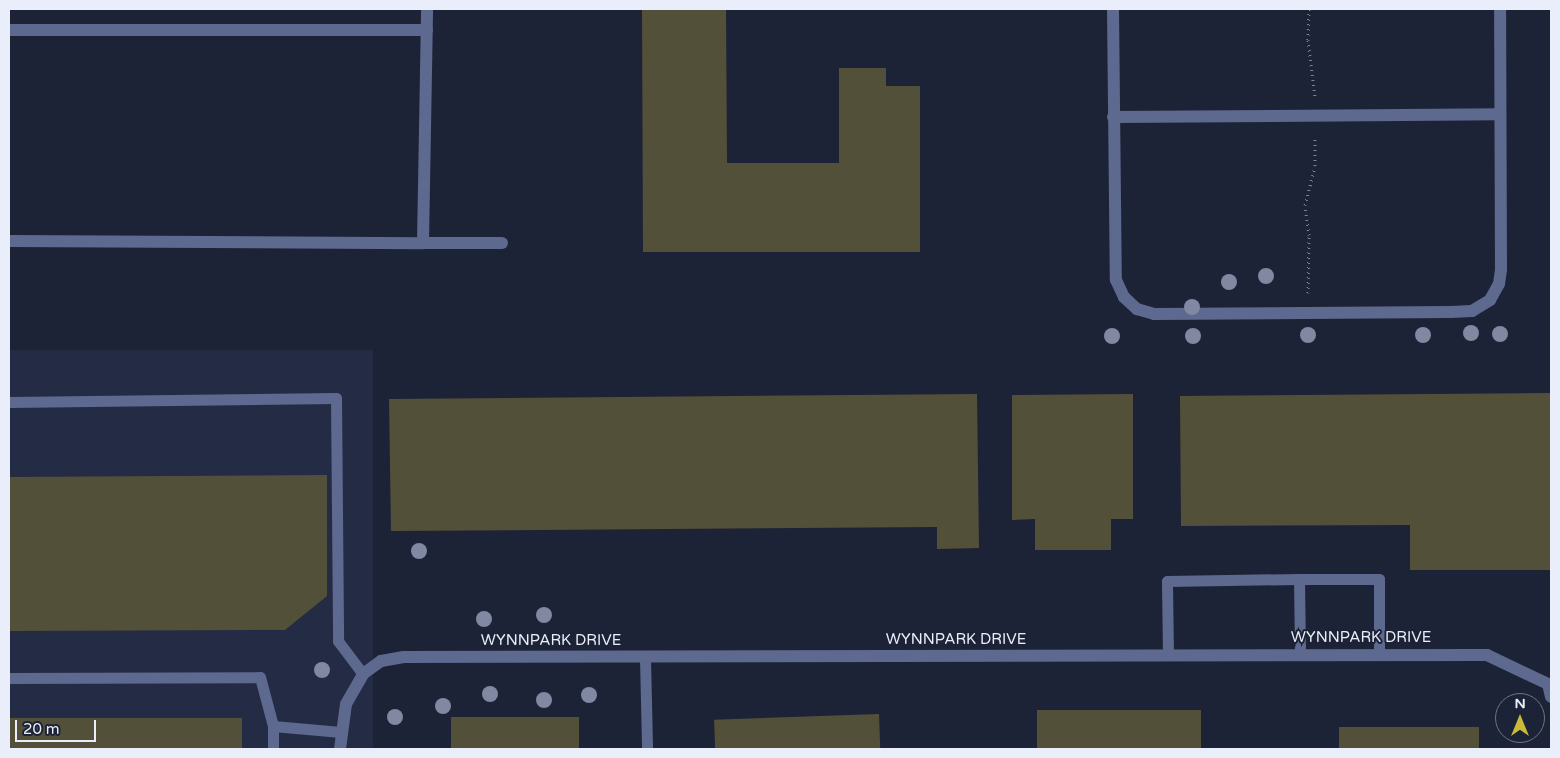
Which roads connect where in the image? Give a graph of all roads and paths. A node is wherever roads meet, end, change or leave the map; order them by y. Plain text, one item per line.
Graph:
1 (427, 9) edge
2 (1113, 9) edge
3 (1309, 9) edge
4 (1500, 9) edge
5 (9, 30) edge
6 (427, 30) junction
7 (1315, 97) dead end
8 (1500, 114) junction
9 (1113, 117) junction
10 (1315, 133) dead end
11 (9, 241) edge
12 (423, 243) junction
13 (502, 243) dead end
14 (1308, 294) dead end
15 (9, 402) edge
16 (1299, 580) junction
17 (1379, 654) junction
18 (1168, 655) junction
19 (1300, 655) junction
20 (645, 658) junction
21 (362, 674) junction
22 (9, 678) edge
23 (1549, 681) edge
24 (1551, 697) edge
25 (273, 726) junction
26 (341, 732) junction
27 (272, 749) edge
28 (340, 749) edge
29 (647, 749) edge

1 - 6 street
2 - 9 street
3 - 7 path
4 - 8 street
5 - 6 street
6 - 12 street
8 - 9 street
8 - 9 street
10 - 14 path
11 - 12 street
12 - 13 street
15 - 21 lane
16 - 17 lane
16 - 18 lane
16 - 19 lane
17 - 19 street, WYNNPARK DRIVE
17 - 23 street, WYNNPARK DRIVE
18 - 19 street, WYNNPARK DRIVE
18 - 20 street, WYNNPARK DRIVE
20 - 21 street, WYNNPARK DRIVE
20 - 29 lane
21 - 26 street
22 - 25 lane
23 - 24 street
25 - 26 lane
25 - 27 lane
26 - 28 street

